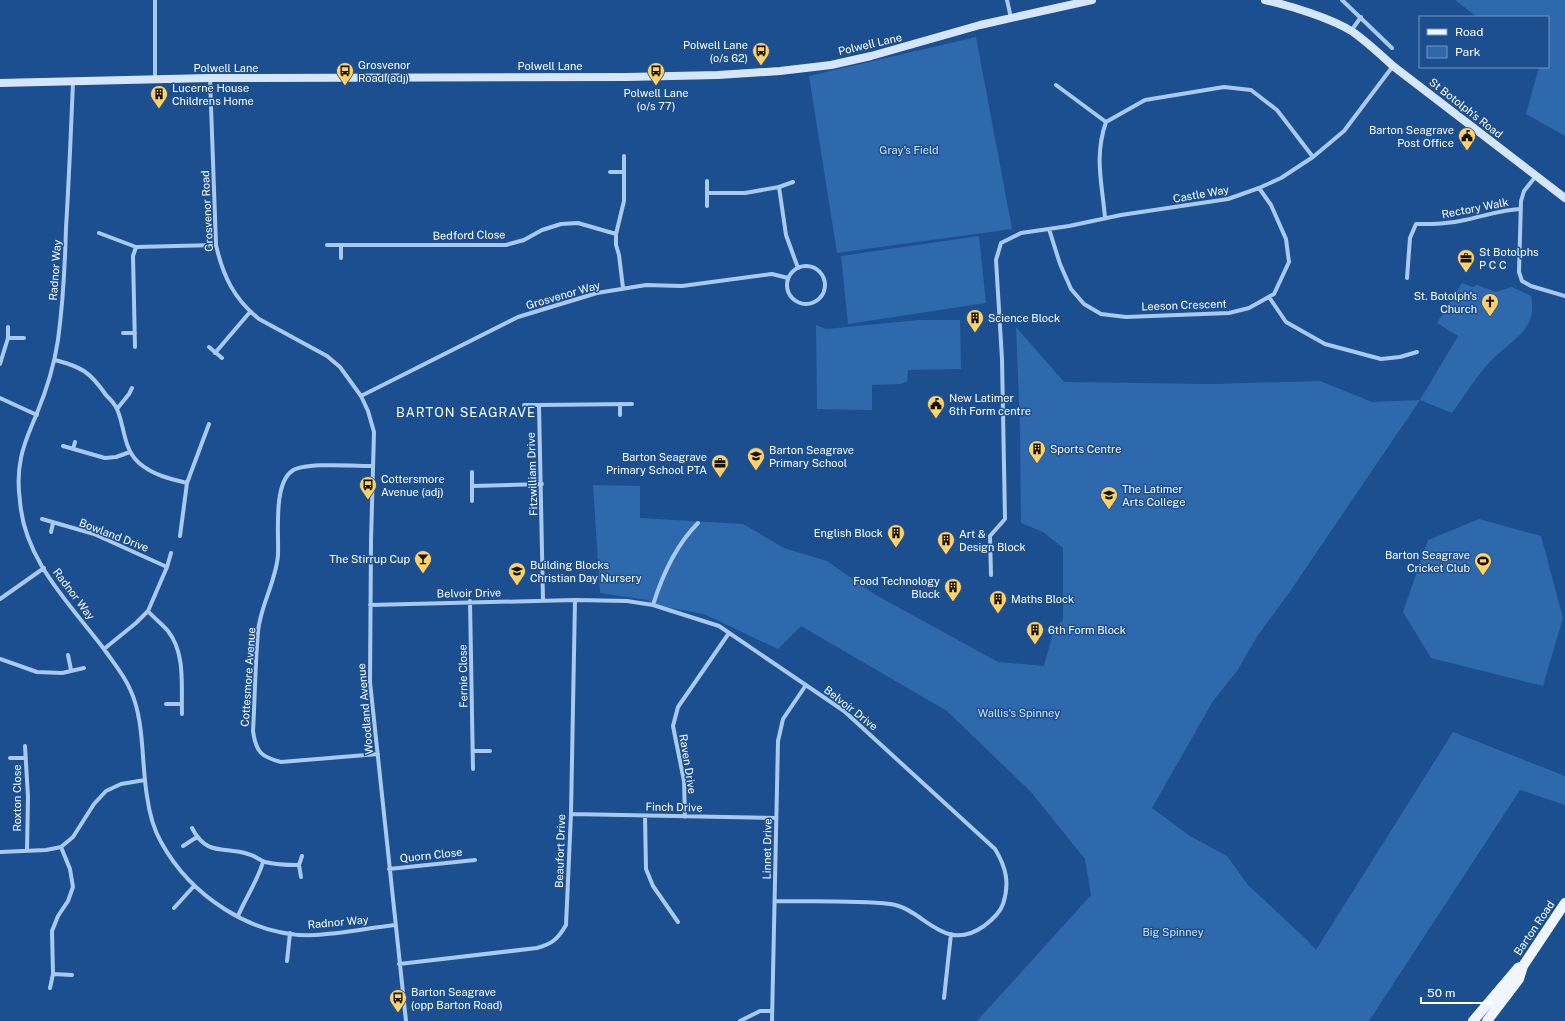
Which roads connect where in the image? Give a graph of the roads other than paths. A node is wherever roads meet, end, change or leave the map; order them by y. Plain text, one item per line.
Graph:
1 (155, 0) edge
2 (1007, 0) edge
3 (1092, 0) edge
4 (1266, 0) edge
5 (1342, 0) edge
6 (1361, 17) junction
7 (1011, 18) junction
8 (1351, 31) junction
9 (1392, 48) dead end
10 (1393, 66) junction
11 (210, 78) junction
12 (155, 79) junction
13 (73, 82) junction
14 (0, 83) edge
15 (1056, 85) dead end
16 (1106, 122) junction
17 (624, 156) dead end
18 (1313, 157) junction
19 (610, 172) dead end
20 (623, 172) junction
21 (1536, 176) junction
22 (707, 181) dead end
23 (793, 182) dead end
24 (779, 186) junction
25 (1259, 188) junction
26 (707, 193) junction
27 (1565, 198) edge
28 (707, 206) dead end
29 (1520, 209) junction
30 (1105, 218) junction
31 (1049, 229) junction
32 (99, 233) dead end
33 (616, 234) junction
34 (216, 245) junction
35 (327, 245) dead end
36 (341, 246) junction
37 (136, 247) junction
38 (341, 258) dead end
39 (798, 268) junction
40 (788, 278) junction
41 (1407, 278) dead end
42 (623, 288) junction
43 (1565, 296) edge
44 (1269, 297) junction
45 (250, 312) junction
46 (8, 327) dead end
47 (135, 332) junction
48 (123, 333) dead end
49 (8, 338) junction
50 (24, 338) dead end
51 (135, 347) dead end
52 (209, 347) dead end
53 (1417, 352) dead end
54 (216, 353) junction
55 (222, 358) dead end
56 (55, 360) junction
57 (0, 364) edge
58 (132, 388) dead end
59 (361, 396) junction
60 (0, 398) edge
61 (620, 404) junction
62 (632, 404) dead end
63 (524, 405) dead end
64 (539, 405) junction
65 (117, 409) junction
66 (37, 415) junction
67 (620, 415) dead end
68 (209, 424) dead end
69 (75, 442) dead end
70 (63, 446) dead end
71 (73, 449) junction
72 (130, 452) junction
73 (373, 466) junction
74 (472, 472) dead end
75 (187, 483) junction
76 (542, 484) junction
77 (472, 486) junction
78 (472, 501) dead end
79 (42, 519) dead end
80 (698, 522) dead end
81 (53, 523) junction
82 (51, 532) dead end
83 (180, 536) dead end
84 (171, 553) dead end
85 (167, 567) junction
86 (44, 568) junction
87 (991, 575) dead end
88 (0, 598) edge
89 (543, 600) junction
90 (575, 600) junction
91 (470, 601) junction
92 (370, 605) junction
93 (653, 605) junction
94 (148, 611) junction
95 (729, 634) junction
96 (104, 649) junction
97 (68, 656) dead end
98 (0, 659) edge
99 (84, 668) dead end
100 (71, 670) junction
101 (806, 685) junction
102 (166, 704) dead end
103 (182, 704) junction
104 (182, 714) dead end
105 (25, 746) dead end
106 (473, 751) junction
107 (490, 751) dead end
108 (378, 754) junction
109 (10, 758) dead end
110 (26, 758) junction
111 (473, 769) dead end
112 (145, 780) junction
113 (570, 814) junction
114 (645, 816) junction
115 (685, 817) junction
116 (776, 818) junction
117 (192, 828) dead end
118 (196, 837) junction
119 (183, 846) dead end
120 (61, 847) junction
121 (27, 850) junction
122 (0, 852) edge
123 (302, 856) dead end
124 (475, 860) dead end
125 (263, 862) junction
126 (299, 865) junction
127 (390, 869) junction
128 (301, 878) dead end
129 (194, 886) junction
130 (775, 901) junction
131 (1565, 903) edge
132 (174, 908) dead end
133 (238, 916) junction
134 (678, 922) dead end
135 (395, 925) junction
136 (290, 933) junction
137 (951, 934) junction
138 (287, 961) dead end
139 (399, 964) junction
140 (1523, 966) junction
141 (53, 974) junction
142 (72, 975) dead end
143 (50, 988) dead end
144 (944, 998) dead end
145 (772, 1011) junction
146 (1481, 1012) junction
147 (1489, 1020) edge
148 (406, 1021) edge
149 (740, 1021) edge
150 (772, 1021) edge
151 (1473, 1021) edge

1 - 12 street
2 - 7 street
3 - 7 street, Polwell Lane
4 - 8 street, St Botolph's Road
5 - 6 street
6 - 8 street
6 - 9 street
7 - 11 street, Polwell Lane
8 - 10 street, St Botolph's Road
10 - 18 street, Castle Way
10 - 21 street, St Botolph's Road
11 - 12 street, Polwell Lane
11 - 34 street, Grosvenor Road
12 - 13 street, Polwell Lane
13 - 14 street, Polwell Lane
13 - 56 street, Radnor Way
15 - 16 street
16 - 18 street
16 - 30 street
17 - 20 street
18 - 25 street, Castle Way
19 - 20 street
20 - 33 street
21 - 27 street, St Botolph's Road
21 - 29 street
22 - 26 street
23 - 24 street
24 - 26 street
24 - 39 street
25 - 30 street, Castle Way
25 - 44 street, Leeson Crescent
26 - 28 street
29 - 41 street, Rectory Walk
29 - 43 street
30 - 31 street, Castle Way
31 - 44 street, Leeson Crescent
31 - 87 street, Castle Way
32 - 37 street
33 - 36 street, Bedford Close
33 - 42 street
34 - 37 street
34 - 45 street, Grosvenor Road
35 - 36 street, Bedford Close
36 - 38 street
37 - 47 street
39 - 40 street
39 - 40 street
40 - 42 street, Grosvenor Way
42 - 59 street, Grosvenor Way
44 - 53 street
45 - 54 street
45 - 59 street, Grosvenor Road
46 - 49 street
47 - 48 street
47 - 51 street
49 - 50 street
49 - 57 street
52 - 54 street
54 - 55 street
56 - 65 street
56 - 66 street, Radnor Way
58 - 65 street
59 - 73 street, Woodland Avenue
60 - 66 street
61 - 62 street
61 - 64 street
61 - 67 street
63 - 64 street
64 - 76 street, Fitzwilliam Drive
65 - 72 street
66 - 86 street, Radnor Way
68 - 75 street
69 - 71 street
70 - 71 street
71 - 72 street
72 - 75 street
73 - 92 street, Woodland Avenue
73 - 108 street, Cottesmore Avenue
74 - 77 street
75 - 83 street
76 - 77 street
76 - 89 street, Fitzwilliam Drive
77 - 78 street
79 - 81 street, Bowland Drive
80 - 93 street
81 - 82 street
81 - 85 street, Bowland Drive
84 - 85 street
85 - 94 street
86 - 88 street
86 - 96 street, Radnor Way
89 - 90 street, Belvoir Drive
89 - 91 street, Belvoir Drive
90 - 93 street, Belvoir Drive
90 - 113 street, Beaufort Drive
91 - 92 street, Belvoir Drive
91 - 106 street, Fernie Close
92 - 108 street, Woodland Avenue
93 - 95 street, Belvoir Drive
94 - 96 street
94 - 103 street
95 - 101 street, Belvoir Drive
95 - 115 street, Raven Drive
96 - 112 street, Radnor Way
97 - 100 street
98 - 100 street
99 - 100 street
101 - 116 street, Linnet Drive
101 - 137 street, Belvoir Drive
102 - 103 street
103 - 104 street
105 - 110 street, Roxton Close
106 - 107 street
106 - 111 street, Fernie Close
108 - 127 street, Woodland Avenue
109 - 110 street
110 - 121 street, Roxton Close
112 - 120 street
112 - 129 street, Radnor Way
113 - 114 street, Finch Drive
113 - 139 street, Beaufort Drive
114 - 115 street, Finch Drive
114 - 134 street
115 - 116 street, Finch Drive
116 - 130 street, Linnet Drive
117 - 118 street
118 - 119 street
118 - 125 street
120 - 121 street
120 - 141 street
121 - 122 street
123 - 126 street
124 - 127 street, Quorn Close
125 - 126 street
125 - 133 street
126 - 128 street
127 - 135 street, Woodland Avenue
129 - 132 street
129 - 133 street, Radnor Way
130 - 137 street, Belvoir Drive
130 - 145 street, Linnet Drive
131 - 140 main road, Barton Road
133 - 136 street, Radnor Way
135 - 136 street, Radnor Way
135 - 139 street, Woodland Avenue
136 - 138 street
137 - 144 street
139 - 148 street, Woodland Avenue
140 - 146 main road, Barton Road
140 - 147 main road, Barton Road
141 - 142 street
141 - 143 street
145 - 149 street
145 - 150 street, Linnet Drive
146 - 147 street
146 - 151 main road, Barton Road

